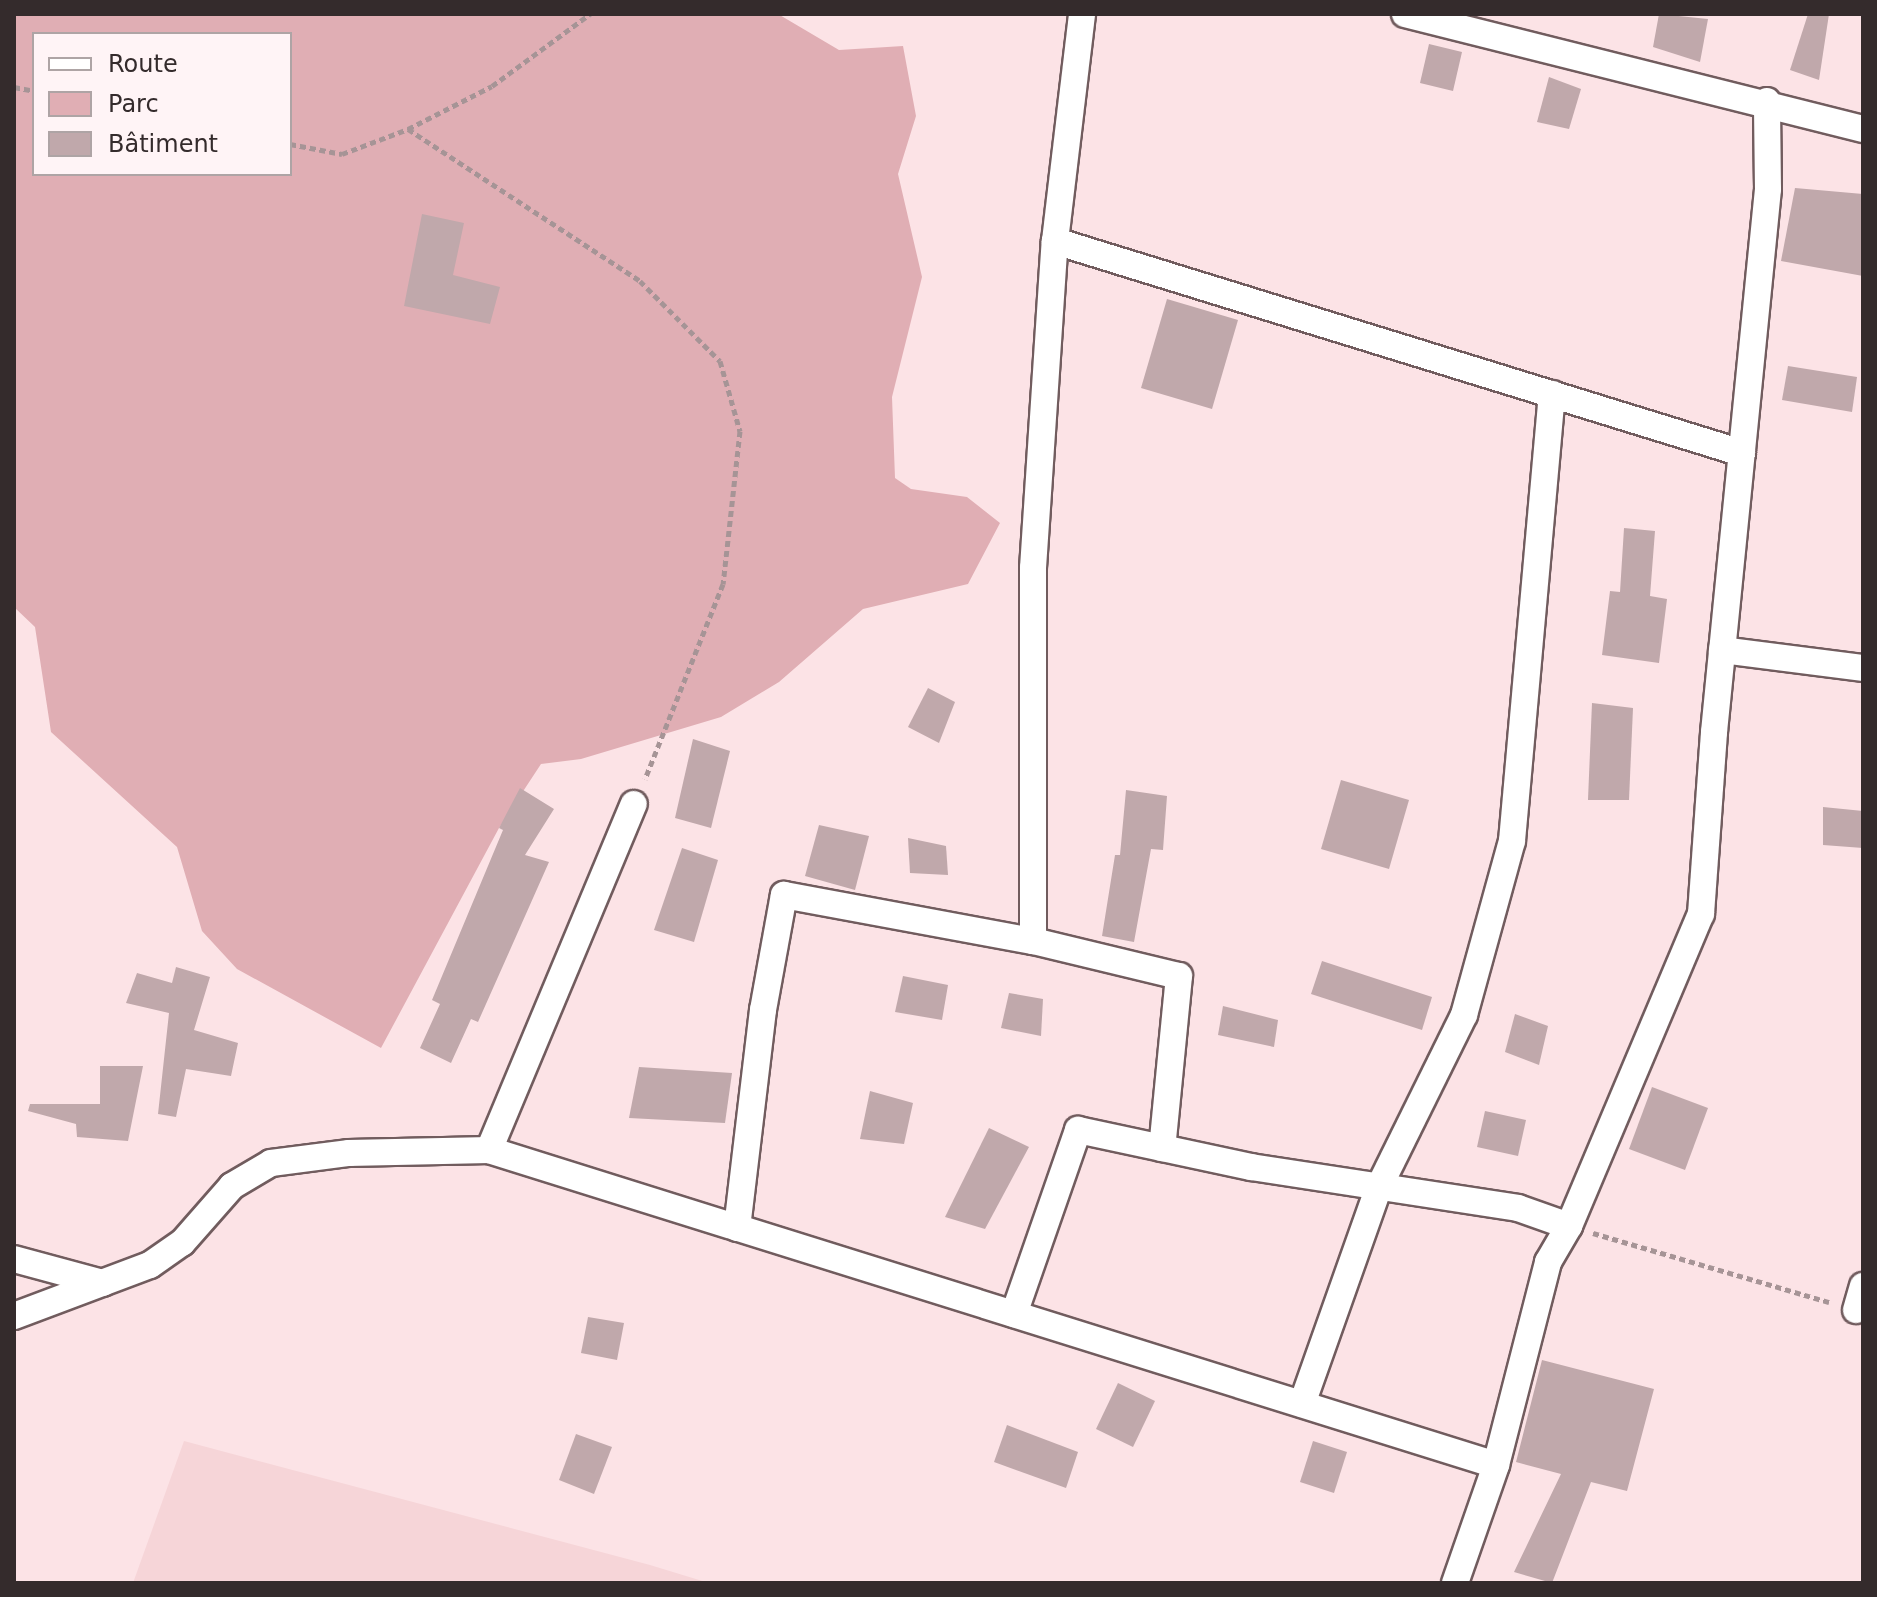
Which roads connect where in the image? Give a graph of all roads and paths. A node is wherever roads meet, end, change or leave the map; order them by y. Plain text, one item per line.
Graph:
1 (590, 14) edge
2 (1082, 14) edge
3 (1405, 14) edge
4 (1767, 101) junction
5 (408, 129) junction
6 (1863, 129) edge
7 (292, 144) edge
8 (1055, 241) junction
9 (1552, 394) junction
10 (1742, 453) junction
11 (1722, 650) junction
12 (1863, 668) edge
13 (634, 804) joint
14 (1033, 941) junction
15 (1162, 1148) junction
16 (489, 1150) junction
17 (1379, 1187) junction
18 (1569, 1226) junction
19 (737, 1228) junction
20 (14, 1259) edge
21 (103, 1283) junction
22 (1860, 1298) edge
23 (1014, 1314) junction
24 (14, 1316) edge
25 (1302, 1404) junction
26 (1496, 1465) junction
27 (1455, 1583) edge

1 - 5 path
2 - 8 street
3 - 4 street
4 - 6 street
4 - 10 street
5 - 7 path
5 - 13 path
8 - 9 street
8 - 14 street
9 - 10 street
9 - 17 street
10 - 11 street
11 - 12 street
11 - 18 street
13 - 16 street
14 - 15 street
14 - 19 street
15 - 17 street
15 - 23 street
16 - 19 street
16 - 21 street
17 - 18 street
17 - 25 street
18 - 22 path
18 - 26 street
19 - 23 street
20 - 21 street
21 - 24 street
23 - 25 street
25 - 26 street
26 - 27 street

